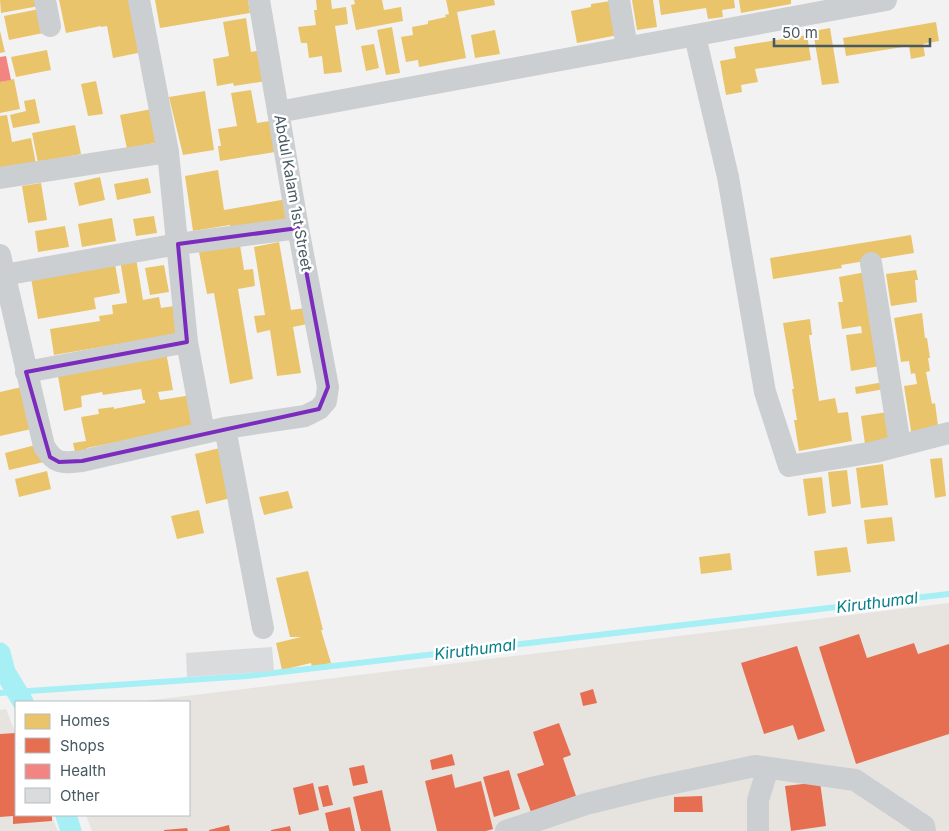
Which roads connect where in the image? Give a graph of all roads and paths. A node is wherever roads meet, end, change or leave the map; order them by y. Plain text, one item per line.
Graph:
1 (45, 0) edge
2 (139, 0) edge
3 (259, 0) edge
4 (619, 0) edge
5 (886, 0) edge
6 (50, 26) dead end
7 (695, 36) junction
8 (627, 48) junction
9 (278, 112) junction
10 (168, 152) junction
11 (0, 178) edge
12 (298, 228) junction
13 (178, 244) junction
14 (871, 263) dead end
15 (2, 265) edge
16 (187, 342) junction
17 (26, 372) junction
18 (215, 430) junction
19 (949, 434) edge
20 (900, 445) junction
21 (262, 628) dead end
22 (768, 768) junction
23 (506, 831) edge
24 (758, 831) edge
25 (925, 831) edge

1 - 6 street
2 - 10 street
3 - 9 street, Abdul Kalam 1st Street
4 - 8 street
5 - 7 street
7 - 8 street
7 - 20 street
8 - 9 street
9 - 12 street, Abdul Kalam 1st Street
10 - 11 street
10 - 13 street
12 - 13 street
12 - 18 street, Abdul Kalam 1st Street
13 - 15 street
13 - 16 street
14 - 20 street
15 - 17 street
16 - 17 street
16 - 18 street
17 - 18 street
18 - 21 street
19 - 20 street
22 - 23 street
22 - 24 street
22 - 25 street

